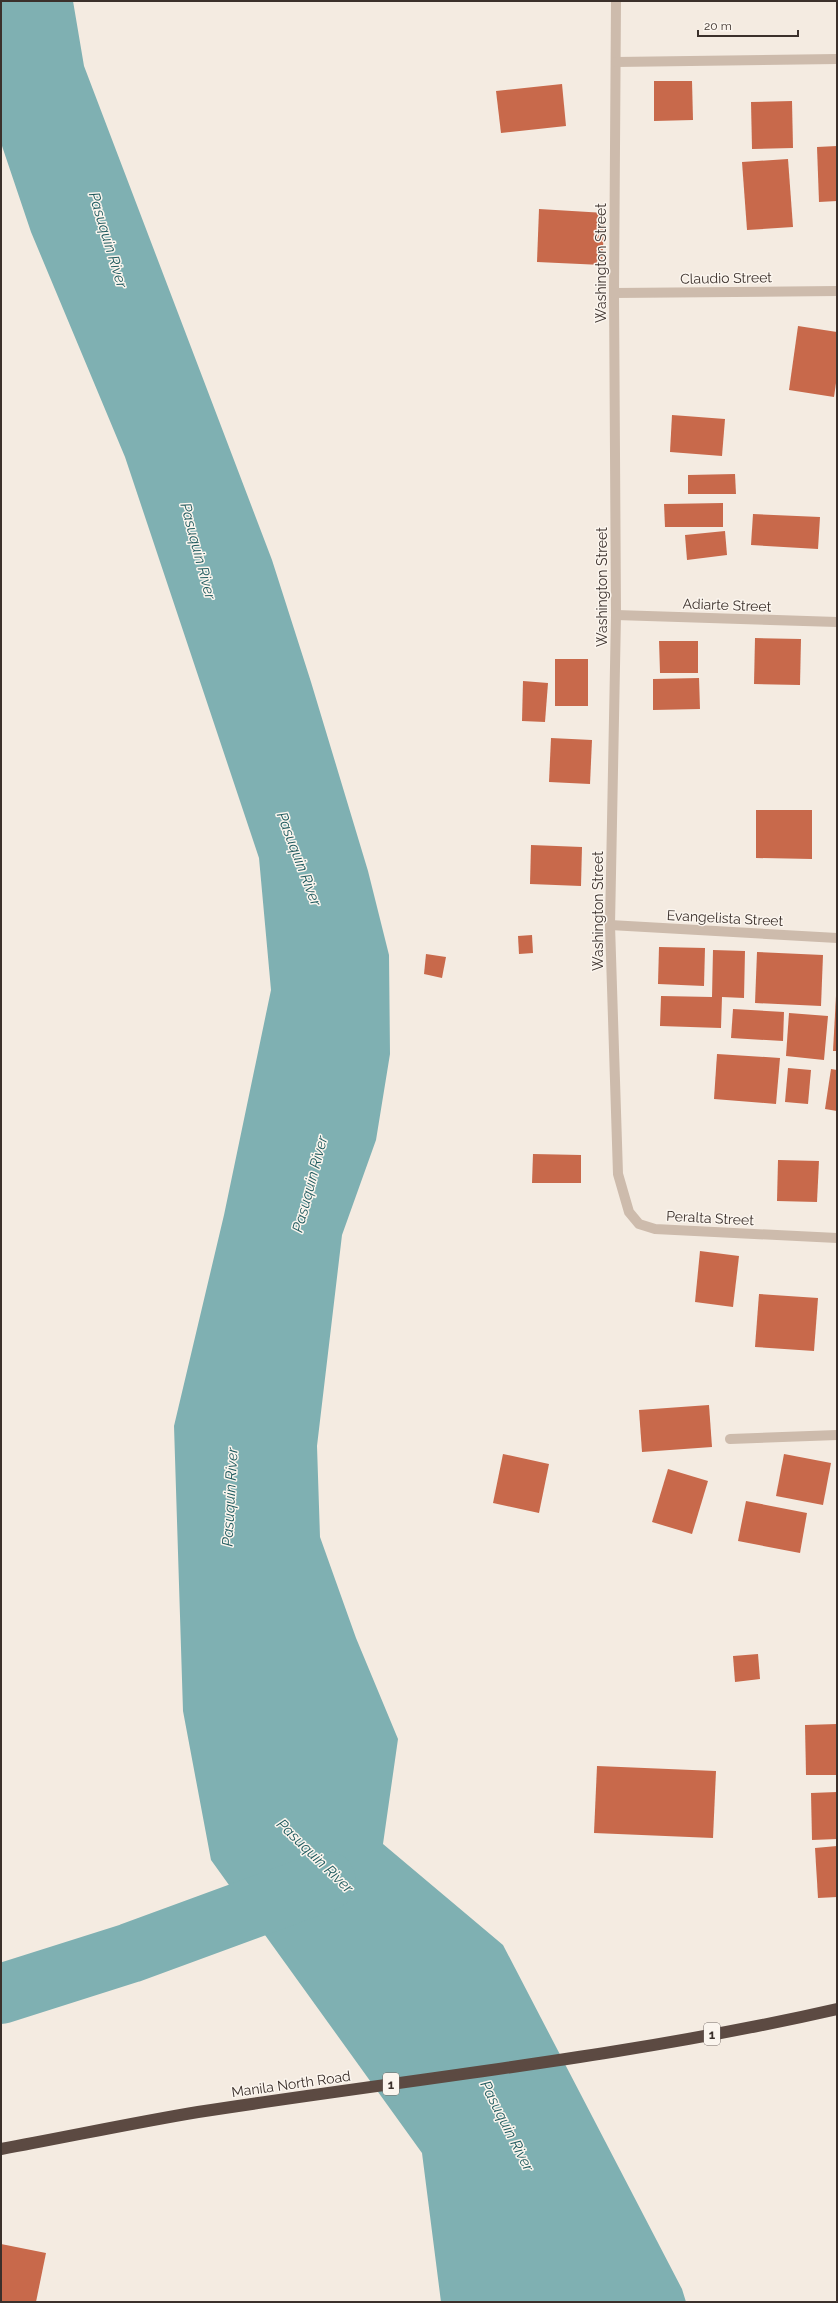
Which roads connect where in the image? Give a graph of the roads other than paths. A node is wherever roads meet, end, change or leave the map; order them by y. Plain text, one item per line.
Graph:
1 (616, 1) edge
2 (837, 59) edge
3 (616, 62) junction
4 (837, 291) edge
5 (614, 293) junction
6 (616, 615) junction
7 (837, 622) edge
8 (610, 925) junction
9 (837, 938) edge
10 (618, 1174) joint
11 (837, 1238) edge
12 (837, 1435) edge
13 (730, 1439) dead end
14 (837, 2009) edge
15 (1, 2149) edge

1 - 3 street, Washington Street
2 - 3 street
3 - 5 street, Washington Street
4 - 5 street, Claudio Street
5 - 6 street, Washington Street
6 - 7 street, Adiarte Street
6 - 8 street, Washington Street
8 - 9 street, Evangelista Street
8 - 10 street, Washington Street
10 - 11 street, Peralta Street
12 - 13 street
14 - 15 highway, Manila North Road / 1

